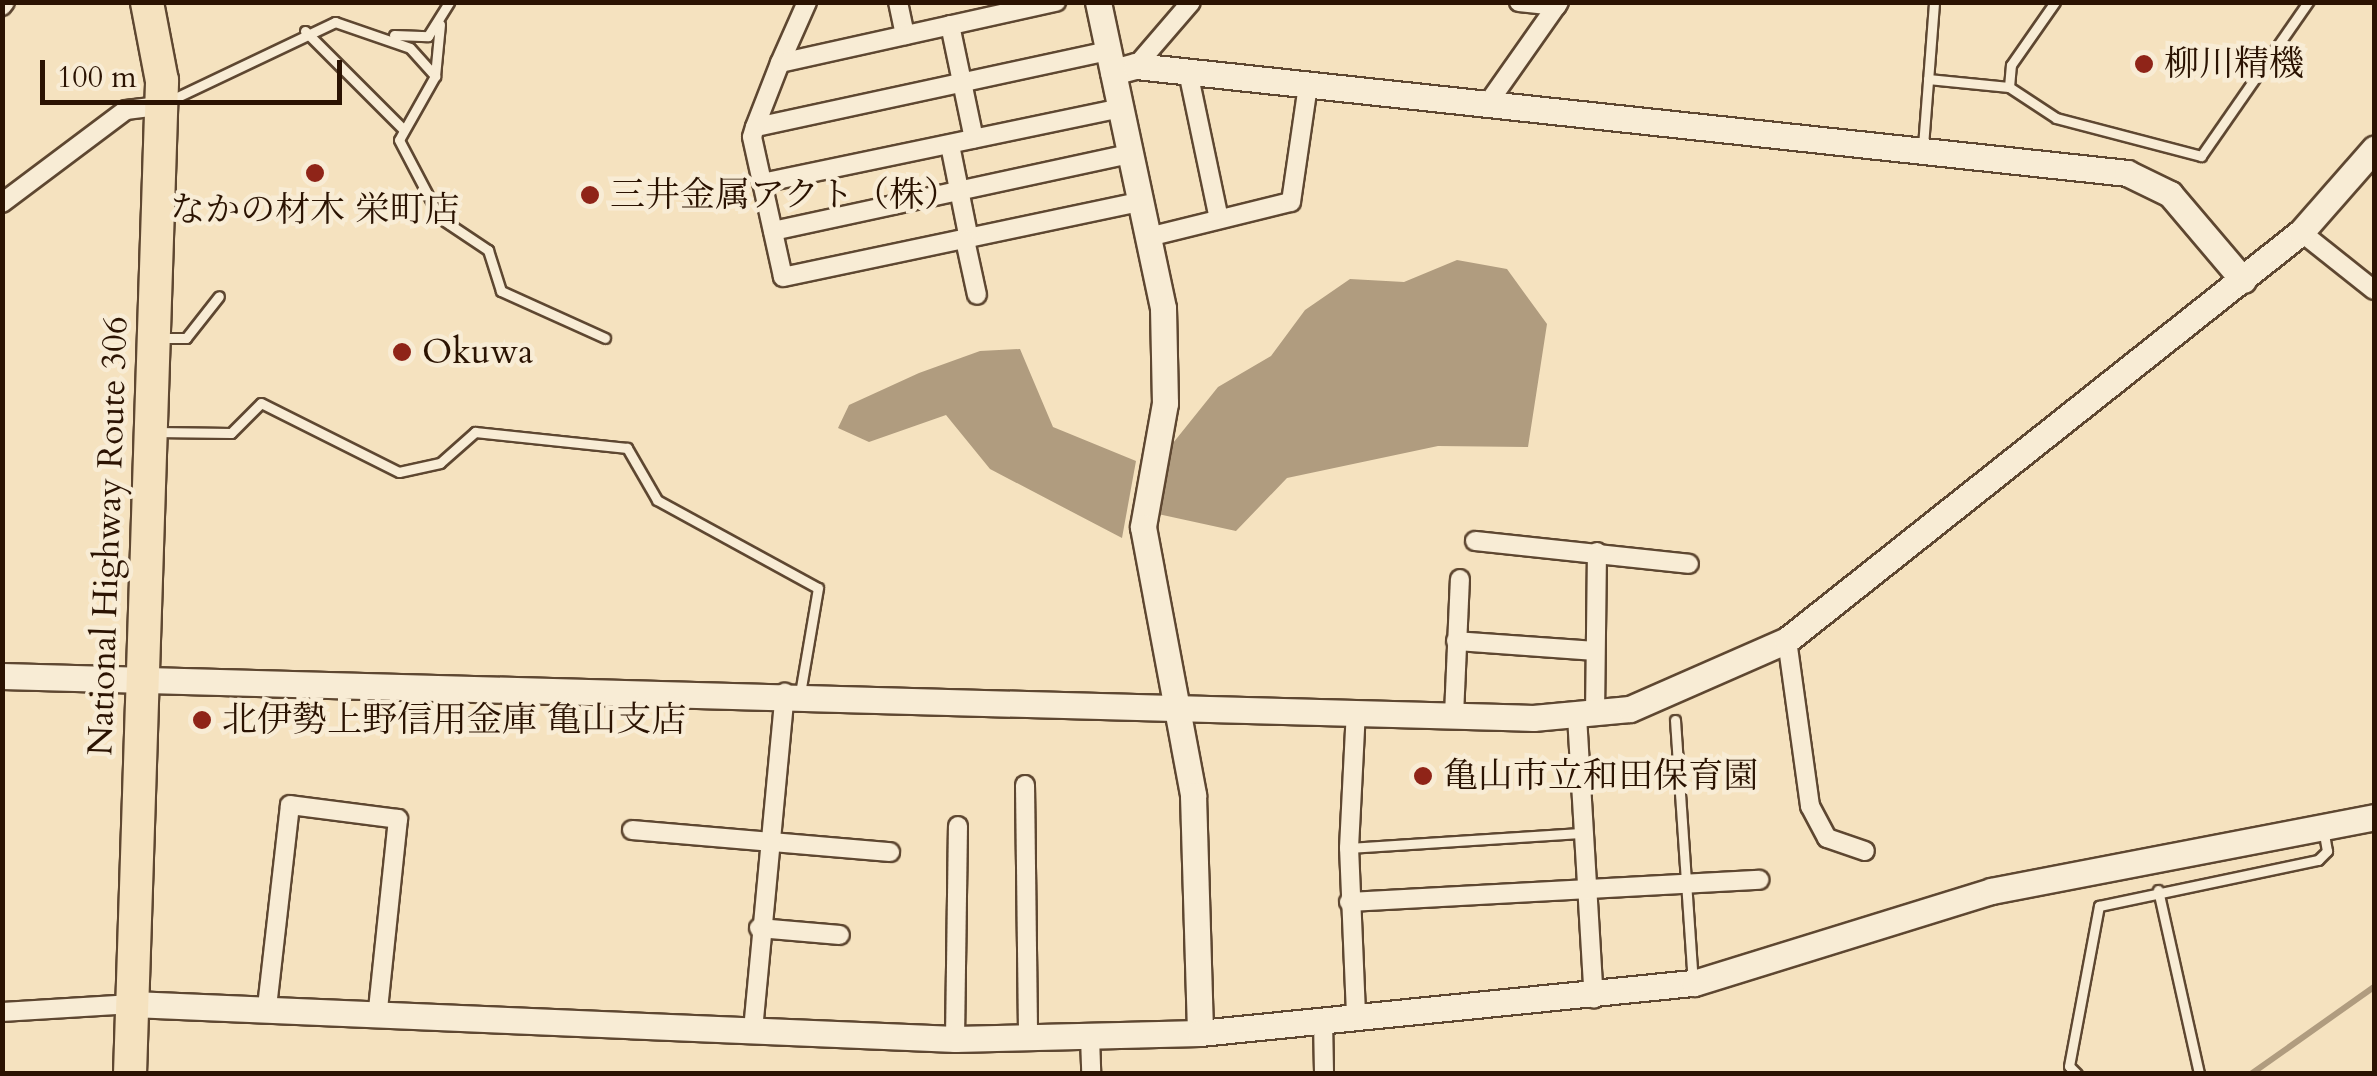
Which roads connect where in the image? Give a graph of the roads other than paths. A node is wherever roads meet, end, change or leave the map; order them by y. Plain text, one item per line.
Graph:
1 (147, 2) edge
2 (449, 2) edge
3 (807, 2) edge
4 (898, 2) edge
5 (1056, 2) edge
6 (1098, 2) edge
7 (1191, 2) edge
8 (1519, 2) edge
9 (1934, 2) edge
10 (2056, 2) edge
11 (2308, 2) edge
12 (1558, 4) edge
13 (440, 24) junction
14 (950, 25) junction
15 (367, 28) junction
16 (305, 31) junction
17 (905, 35) junction
18 (780, 63) junction
19 (1119, 63) junction
20 (1188, 72) junction
21 (434, 76) junction
22 (1928, 79) junction
23 (962, 83) junction
24 (1308, 86) junction
25 (2008, 87) junction
26 (160, 106) junction
27 (1486, 106) junction
28 (1120, 108) junction
29 (755, 128) junction
30 (404, 130) junction
31 (974, 139) junction
32 (950, 144) junction
33 (1923, 149) junction
34 (2374, 149) edge
35 (1130, 154) junction
36 (762, 183) junction
37 (959, 190) junction
38 (1140, 202) junction
39 (2, 203) edge
40 (1219, 219) junction
41 (773, 231) junction
42 (2302, 232) junction
43 (1148, 237) junction
44 (967, 239) junction
45 (2242, 280) junction
46 (2374, 290) edge
47 (219, 296) dead end
48 (977, 296) dead end
49 (153, 338) junction
50 (605, 338) dead end
51 (153, 432) junction
52 (1475, 542) dead end
53 (1597, 552) junction
54 (1690, 564) dead end
55 (1460, 579) dead end
56 (1787, 640) junction
57 (1456, 641) junction
58 (1594, 651) junction
59 (2, 676) edge
60 (144, 678) junction
61 (793, 693) junction
62 (1177, 707) junction
63 (1356, 712) junction
64 (1454, 716) junction
65 (1586, 716) junction
66 (1674, 720) dead end
67 (1025, 786) dead end
68 (2374, 816) edge
69 (958, 826) dead end
70 (2322, 826) junction
71 (632, 830) dead end
72 (1584, 833) junction
73 (768, 844) junction
74 (1348, 848) junction
75 (1865, 851) dead end
76 (890, 852) dead end
77 (1758, 880) dead end
78 (1684, 883) junction
79 (1588, 888) junction
80 (2158, 890) junction
81 (1349, 902) junction
82 (759, 928) junction
83 (840, 935) dead end
84 (1694, 983) junction
85 (1594, 998) junction
86 (132, 1004) junction
87 (267, 1007) junction
88 (378, 1009) junction
89 (2, 1012) edge
90 (1356, 1014) junction
91 (1323, 1020) junction
92 (753, 1030) junction
93 (1200, 1033) junction
94 (1090, 1037) junction
95 (954, 1038) junction
96 (1028, 1038) junction
97 (130, 1074) edge
98 (1090, 1074) edge
99 (1324, 1074) edge
100 (2077, 1074) edge
101 (2199, 1074) edge

1 - 26 highway, National Highway Route 306
2 - 13 lane
3 - 18 street
4 - 17 street
5 - 14 street
6 - 19 street
7 - 19 street
8 - 12 street
9 - 22 lane
10 - 25 lane
11 - 25 lane
12 - 27 street
13 - 15 lane
13 - 21 lane
14 - 17 street
14 - 23 street
15 - 16 lane
15 - 21 lane
16 - 26 lane
16 - 30 lane
17 - 18 street
18 - 29 street
19 - 20 street
19 - 23 street
19 - 28 street
20 - 24 street
20 - 40 street
21 - 30 lane
22 - 25 lane
22 - 33 lane
23 - 29 street
23 - 31 street
24 - 27 street
24 - 40 street
26 - 39 street
26 - 49 highway, National Highway Route 306
27 - 33 street
28 - 31 street
28 - 35 street
29 - 36 street
30 - 50 lane
31 - 32 street
32 - 36 street
32 - 37 street
33 - 45 street
34 - 42 street
35 - 37 street
35 - 38 street
36 - 41 street
37 - 41 street
37 - 44 street
38 - 43 street
38 - 44 street
40 - 43 street
41 - 44 street
42 - 45 street
42 - 46 street
43 - 62 street
44 - 48 street
45 - 56 street
47 - 49 lane
49 - 51 highway, National Highway Route 306
51 - 60 highway, National Highway Route 306
51 - 61 lane
52 - 53 street
53 - 54 street
53 - 58 street
55 - 57 street
56 - 65 street
56 - 75 street
57 - 58 street
57 - 64 street
58 - 65 street
59 - 60 street
60 - 61 street
60 - 86 highway, National Highway Route 306
61 - 62 street
61 - 73 street
62 - 63 street
62 - 93 street
63 - 64 street
63 - 74 street
64 - 65 street
65 - 72 street
66 - 78 lane
67 - 96 street
68 - 70 street
69 - 95 street
70 - 80 lane
70 - 84 street
71 - 73 street
72 - 74 lane
72 - 79 street
73 - 76 street
73 - 82 street
74 - 81 street
77 - 78 street
78 - 79 street
78 - 84 lane
79 - 81 street
79 - 85 street
80 - 100 lane
80 - 101 lane
81 - 90 street
82 - 83 street
82 - 92 street
84 - 85 street
85 - 90 street
86 - 87 street
86 - 89 street
86 - 97 highway, National Highway Route 306
87 - 88 street
87 - 88 street
88 - 92 street
90 - 91 street
91 - 93 street
91 - 99 street
92 - 95 street
93 - 94 street
94 - 96 street
94 - 98 street
95 - 96 street

